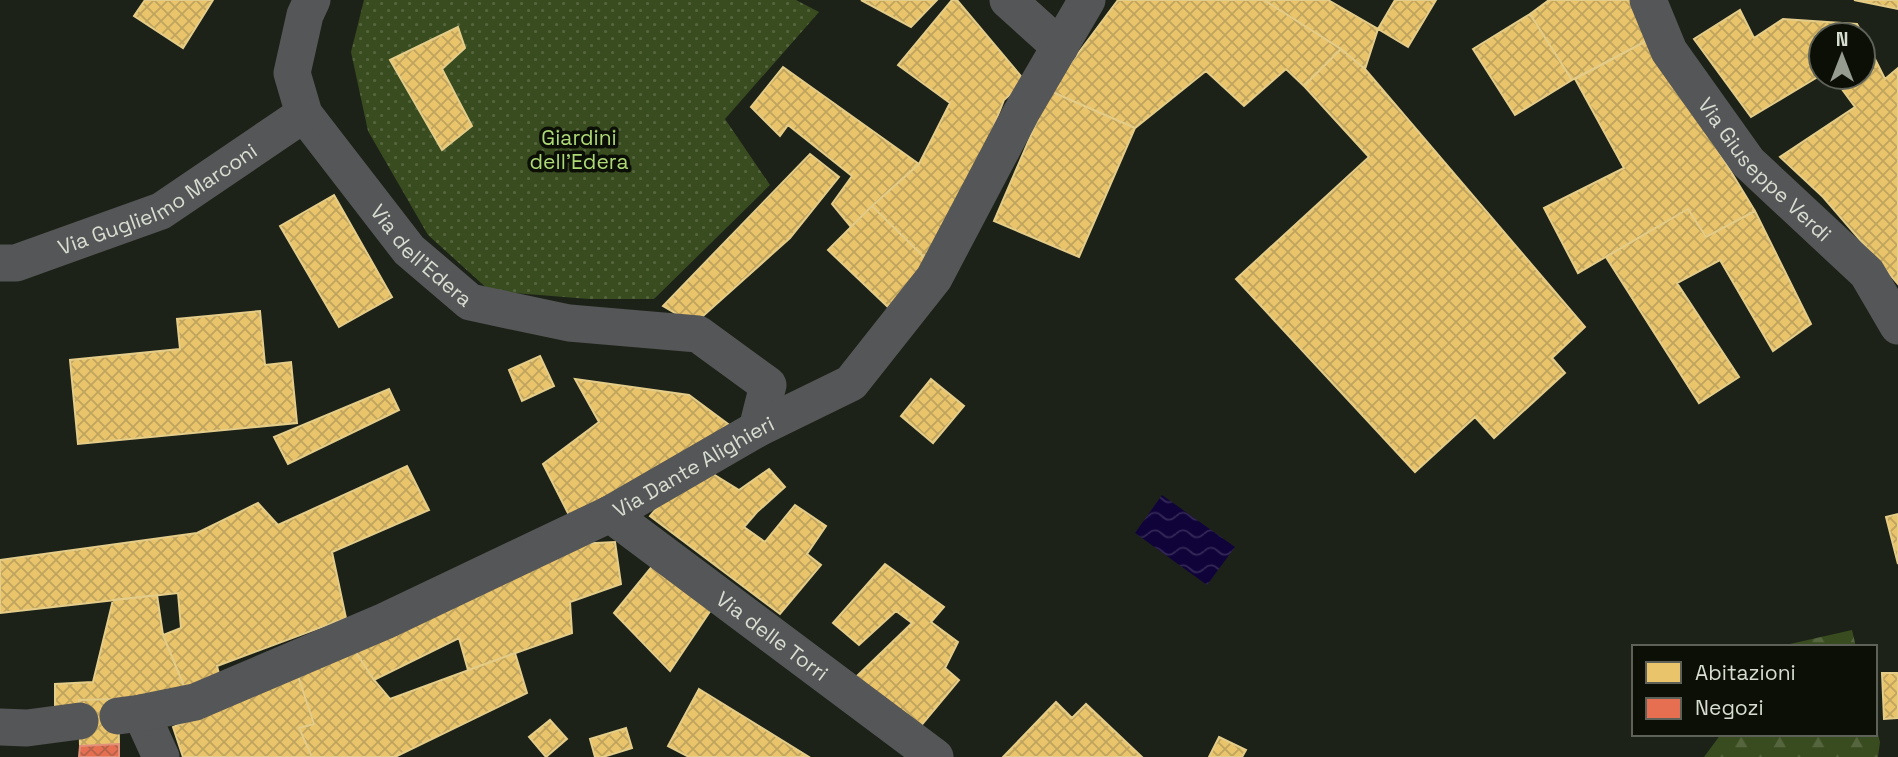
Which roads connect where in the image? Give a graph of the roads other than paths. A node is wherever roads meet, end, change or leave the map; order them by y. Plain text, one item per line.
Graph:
1 (312, 0) edge
2 (1007, 0) edge
3 (1087, 0) edge
4 (1648, 0) edge
5 (1060, 47) junction
6 (304, 114) junction
7 (0, 263) edge
8 (1898, 326) edge
9 (757, 429) junction
10 (611, 514) junction
11 (80, 721) dead end
12 (17, 737) edge
13 (161, 757) edge
14 (936, 757) edge

1 - 6 street, Via dell'Edera
2 - 5 street
3 - 5 street, Via Dante Alighieri
4 - 8 street, Via Giuseppe Verdi
5 - 9 street, Via Dante Alighieri
6 - 7 street, Via Guglielmo Marconi
6 - 9 street, Via dell'Edera
9 - 10 street, Via Dante Alighieri
10 - 13 street, Via Dante Alighieri
10 - 14 street, Via delle Torri
11 - 12 street

